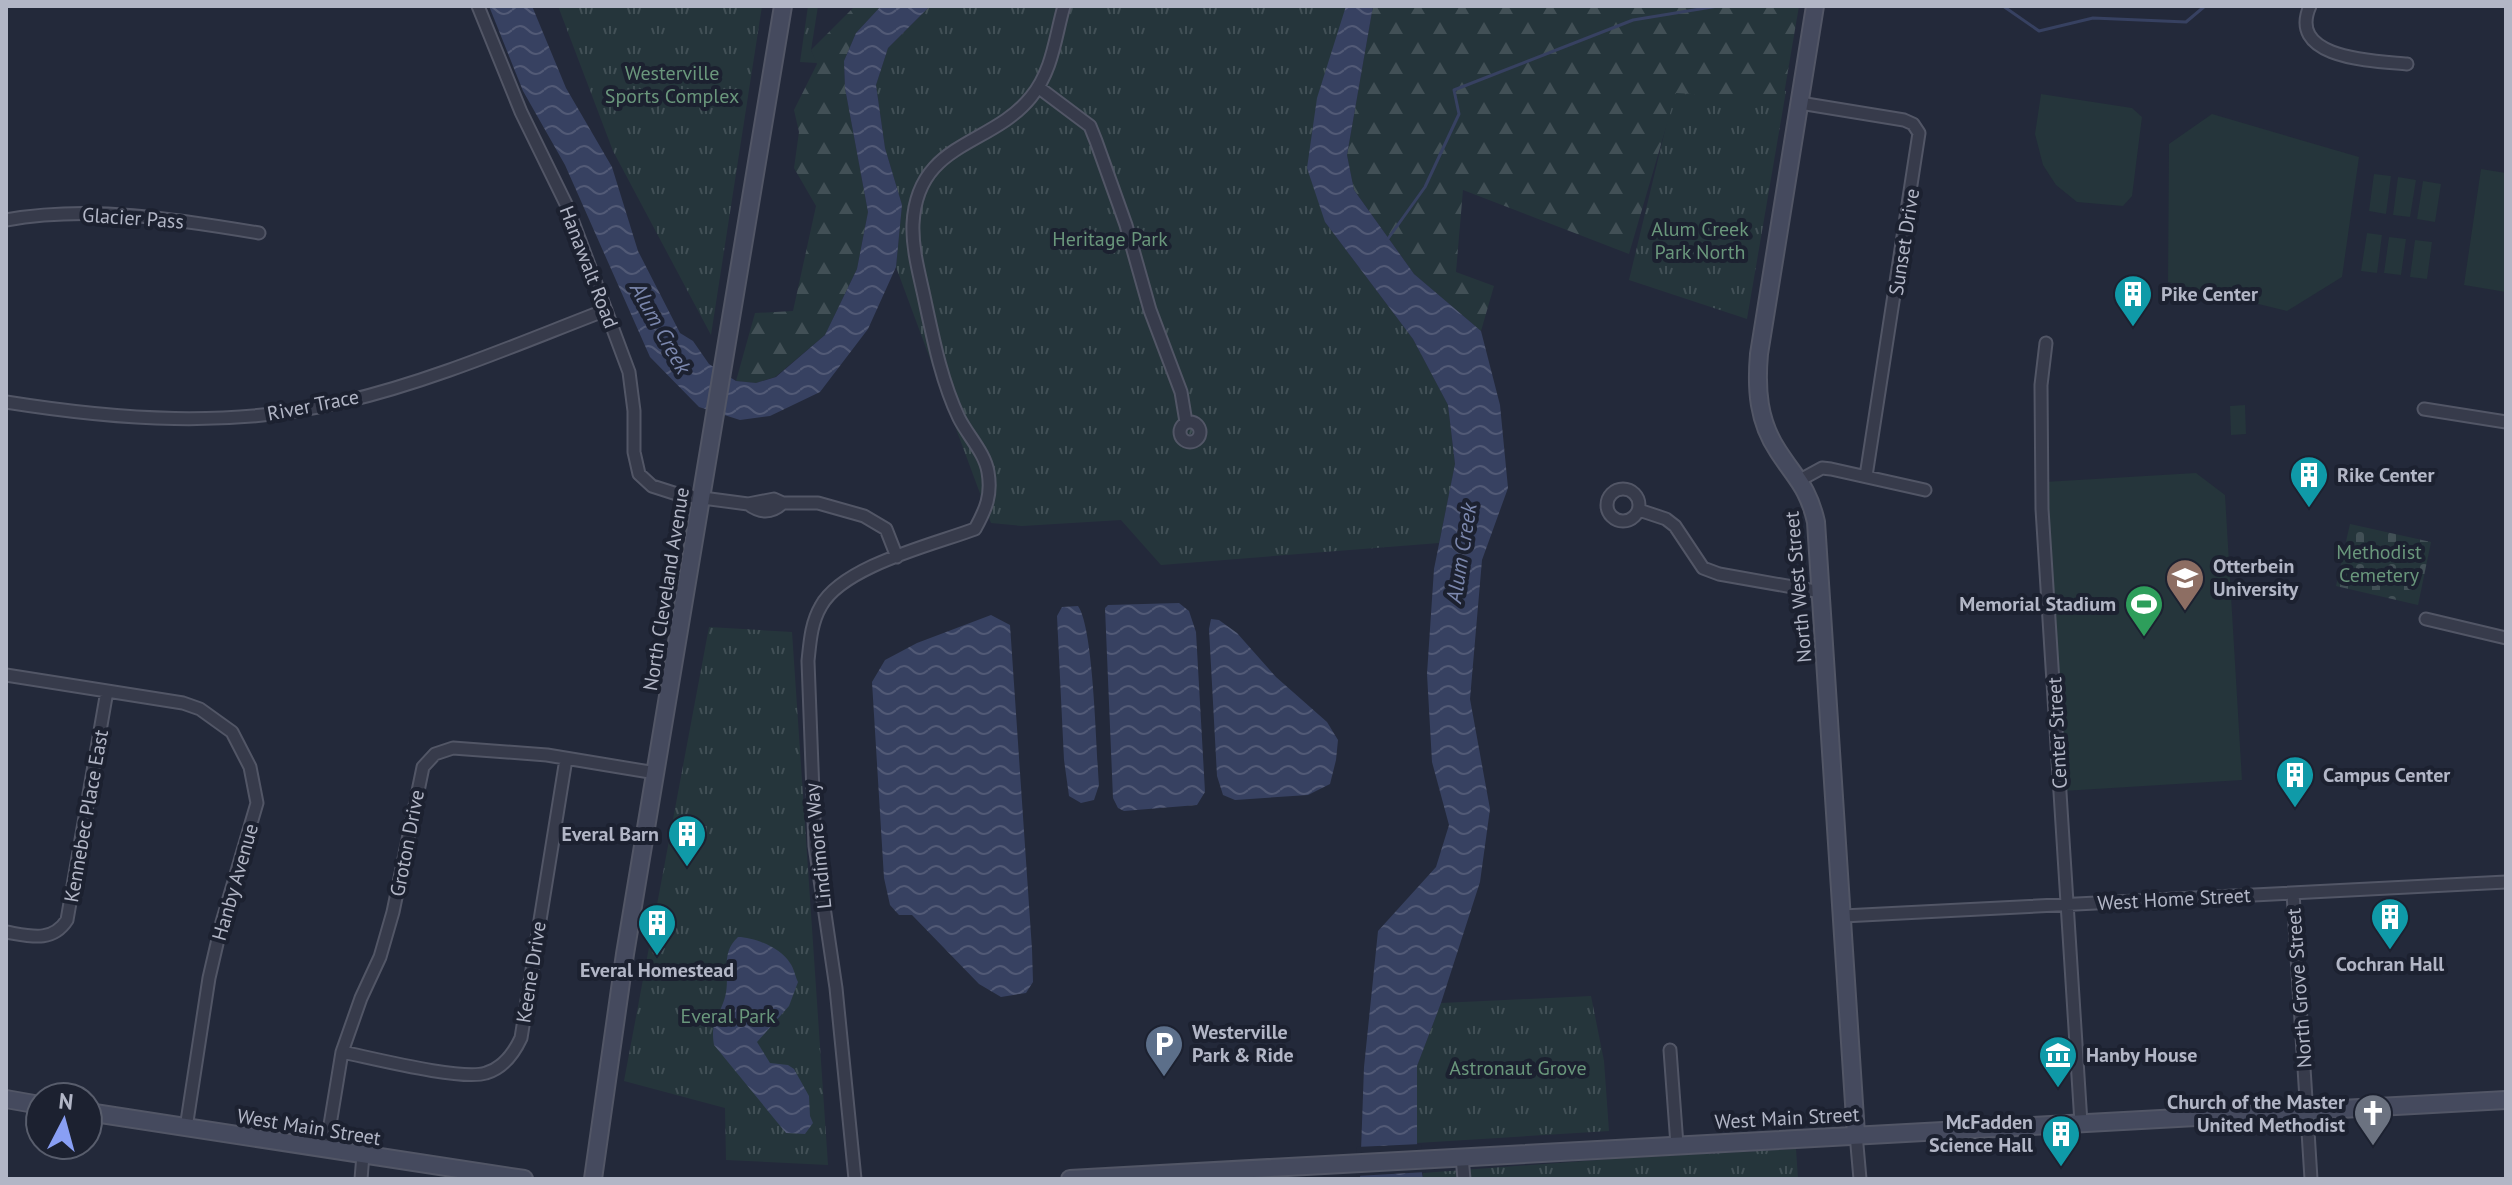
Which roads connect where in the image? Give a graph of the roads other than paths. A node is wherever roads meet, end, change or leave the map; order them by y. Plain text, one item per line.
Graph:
1 (478, 6) edge
2 (783, 6) edge
3 (1064, 6) edge
4 (1815, 6) edge
5 (2310, 6) edge
6 (2407, 64) dead end
7 (1038, 87) junction
8 (1800, 103) junction
9 (6, 220) edge
10 (259, 233) dead end
11 (606, 310) junction
12 (2046, 343) dead end
13 (6, 402) edge
14 (2424, 409) dead end
15 (1186, 422) dead end
16 (2506, 422) edge
17 (1866, 476) junction
18 (1800, 480) junction
19 (1925, 490) dead end
20 (702, 498) junction
21 (1639, 510) dead end
22 (897, 557) junction
23 (1821, 592) junction
24 (2426, 619) dead end
25 (2506, 638) edge
26 (6, 675) edge
27 (107, 691) junction
28 (566, 759) junction
29 (656, 773) junction
30 (2506, 882) edge
31 (2293, 893) junction
32 (2067, 904) junction
33 (1843, 916) junction
34 (6, 932) edge
35 (1670, 1050) dead end
36 (342, 1052) junction
37 (2506, 1100) edge
38 (2307, 1111) junction
39 (104, 1115) edge
40 (2081, 1123) junction
41 (186, 1128) junction
42 (1856, 1134) junction
43 (1677, 1145) junction
44 (326, 1149) junction
45 (363, 1155) junction
46 (1462, 1157) junction
47 (1131, 1178) edge
48 (361, 1179) edge
49 (524, 1179) edge
50 (593, 1179) edge
51 (855, 1179) edge
52 (1070, 1179) edge
53 (1464, 1179) edge
54 (1860, 1179) edge
55 (2311, 1179) edge

1 - 11 street, Hanawalt Road
2 - 20 main road, North Cleveland Avenue
3 - 7 street
4 - 8 main road, North West Street
5 - 6 street
7 - 15 street
7 - 22 street, Lindimore Way
8 - 17 street, Sunset Drive
8 - 18 main road, North West Street
9 - 10 street, Glacier Pass
11 - 13 street, River Trace
11 - 20 street, Hanawalt Road
12 - 32 street, Center Street
14 - 16 street
17 - 18 street
17 - 19 street
18 - 23 main road, North West Street
20 - 22 street, Hanawalt Road
20 - 29 main road, North Cleveland Avenue
21 - 23 street
22 - 51 street, Lindimore Way
23 - 33 main road, North West Street
24 - 25 street
26 - 27 street, Hanby Avenue
27 - 34 street, Kennebec Place East
27 - 41 street, Hanby Avenue
28 - 29 street, Groton Drive
28 - 36 street, Groton Drive
28 - 36 street, Keene Drive
29 - 50 main road, North Cleveland Avenue
30 - 31 street, West Home Street
31 - 32 street, West Home Street
31 - 38 street, North Grove Street
32 - 33 street, West Home Street
32 - 40 street, Center Street
33 - 42 main road, North West Street
35 - 43 street
36 - 44 street, Groton Drive
37 - 38 main road, West Main Street
38 - 40 main road, West Main Street
38 - 55 street, North Grove Street
39 - 41 main road, West Main Street
40 - 42 main road, West Main Street
41 - 44 main road, West Main Street
42 - 43 main road, West Main Street
42 - 54 street
43 - 46 main road, West Main Street
44 - 45 main road, West Main Street
45 - 48 street
45 - 49 main road, West Main Street
46 - 47 main road, West Main Street
46 - 53 street
47 - 52 main road, West Main Street

